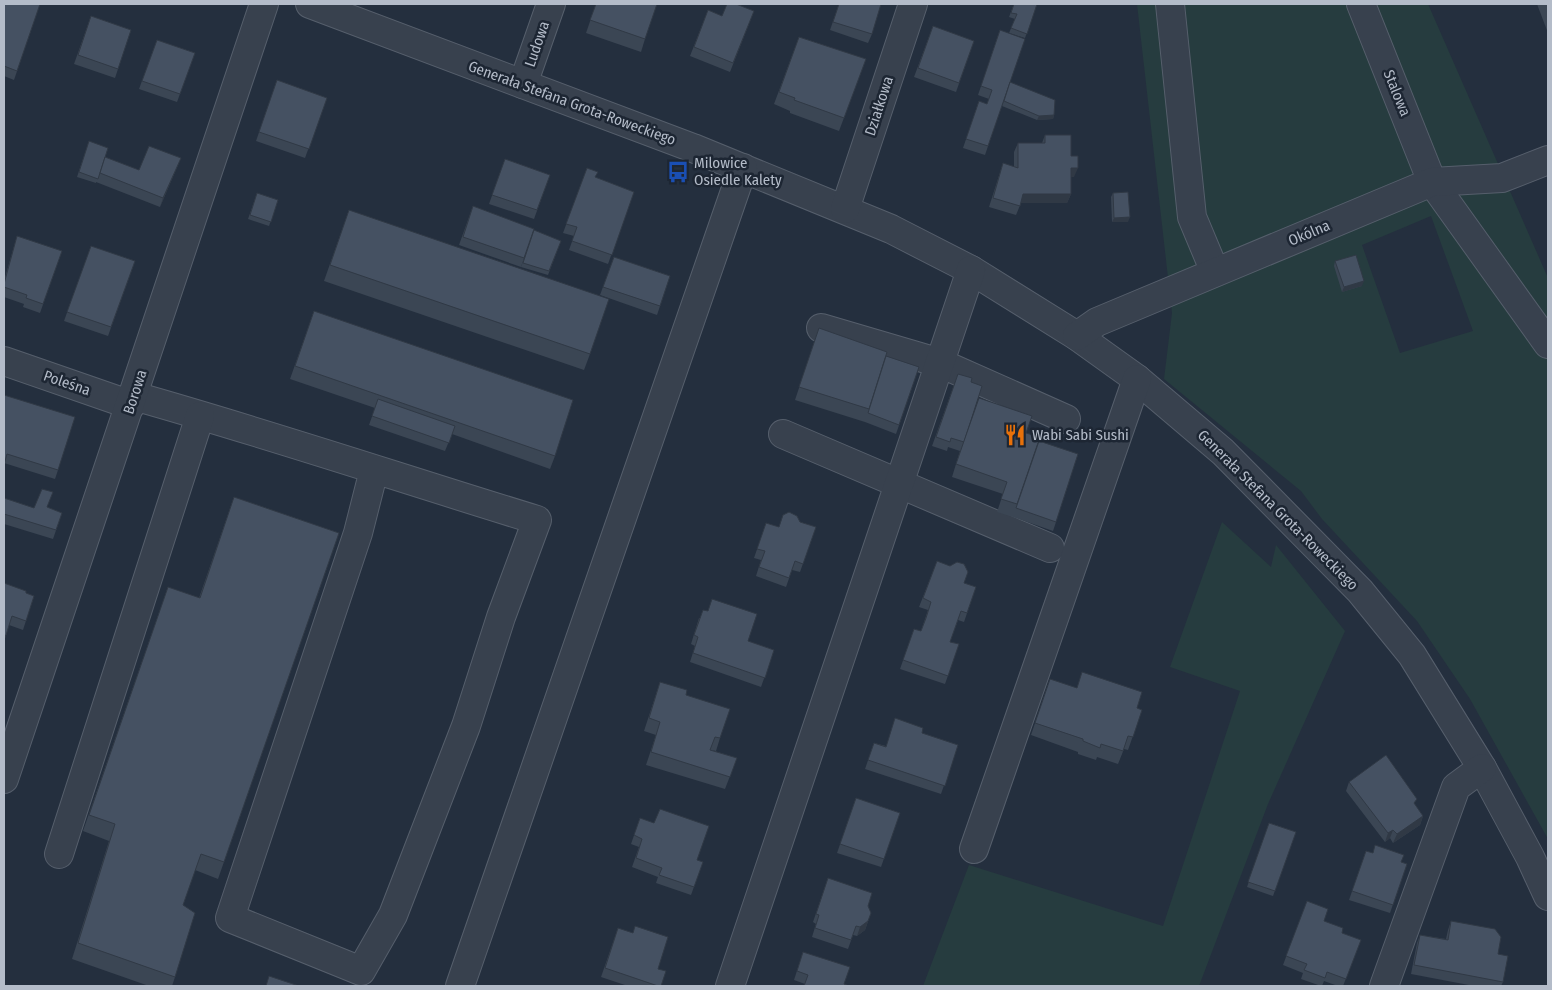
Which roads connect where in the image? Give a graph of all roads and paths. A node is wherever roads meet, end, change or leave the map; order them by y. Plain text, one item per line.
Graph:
1 (264, 4) edge
2 (310, 4) edge
3 (551, 4) edge
4 (912, 4) edge
5 (1170, 4) edge
6 (1362, 4) edge
7 (523, 84) junction
8 (1548, 160) edge
9 (743, 168) junction
10 (1432, 182) junction
11 (845, 209) junction
12 (972, 270) junction
13 (1215, 272) junction
14 (821, 328) edge
15 (1078, 336) junction
16 (1548, 344) edge
17 (4, 361) edge
18 (940, 363) junction
19 (1137, 379) junction
20 (132, 400) junction
21 (200, 416) junction
22 (1066, 419) dead end
23 (783, 434) dead end
24 (374, 470) junction
25 (899, 483) junction
26 (1050, 548) dead end
27 (14, 715) edge
28 (1482, 768) junction
29 (4, 779) edge
30 (974, 849) dead end
31 (59, 854) dead end
32 (1548, 896) edge
33 (460, 986) edge
34 (730, 986) edge
35 (1384, 986) edge

1 - 20 street, Borowa
2 - 7 street, Generała Stefana Grota-Roweckiego
3 - 7 street, Ludowa
4 - 11 street, Działkowa
5 - 13 street
6 - 10 street, Stalowa
7 - 9 street, Generała Stefana Grota-Roweckiego
8 - 10 street, Okólna
9 - 11 street, Generała Stefana Grota-Roweckiego
9 - 33 street
10 - 13 street, Okólna
10 - 16 street, Stalowa
11 - 12 street, Generała Stefana Grota-Roweckiego
12 - 15 street, Generała Stefana Grota-Roweckiego
12 - 18 street
13 - 15 street, Okólna
14 - 18 street
15 - 19 street, Generała Stefana Grota-Roweckiego
17 - 20 street, Poleśna
18 - 22 street
18 - 25 street
19 - 28 street, Generała Stefana Grota-Roweckiego
19 - 30 street
20 - 21 street, Poleśna
20 - 27 street, Borowa
21 - 24 street, Poleśna
21 - 31 street
23 - 25 street
24 - 24 street, Poleśna
25 - 26 street
25 - 34 street
27 - 29 street, Borowa
28 - 32 street, Generała Stefana Grota-Roweckiego
28 - 35 street

